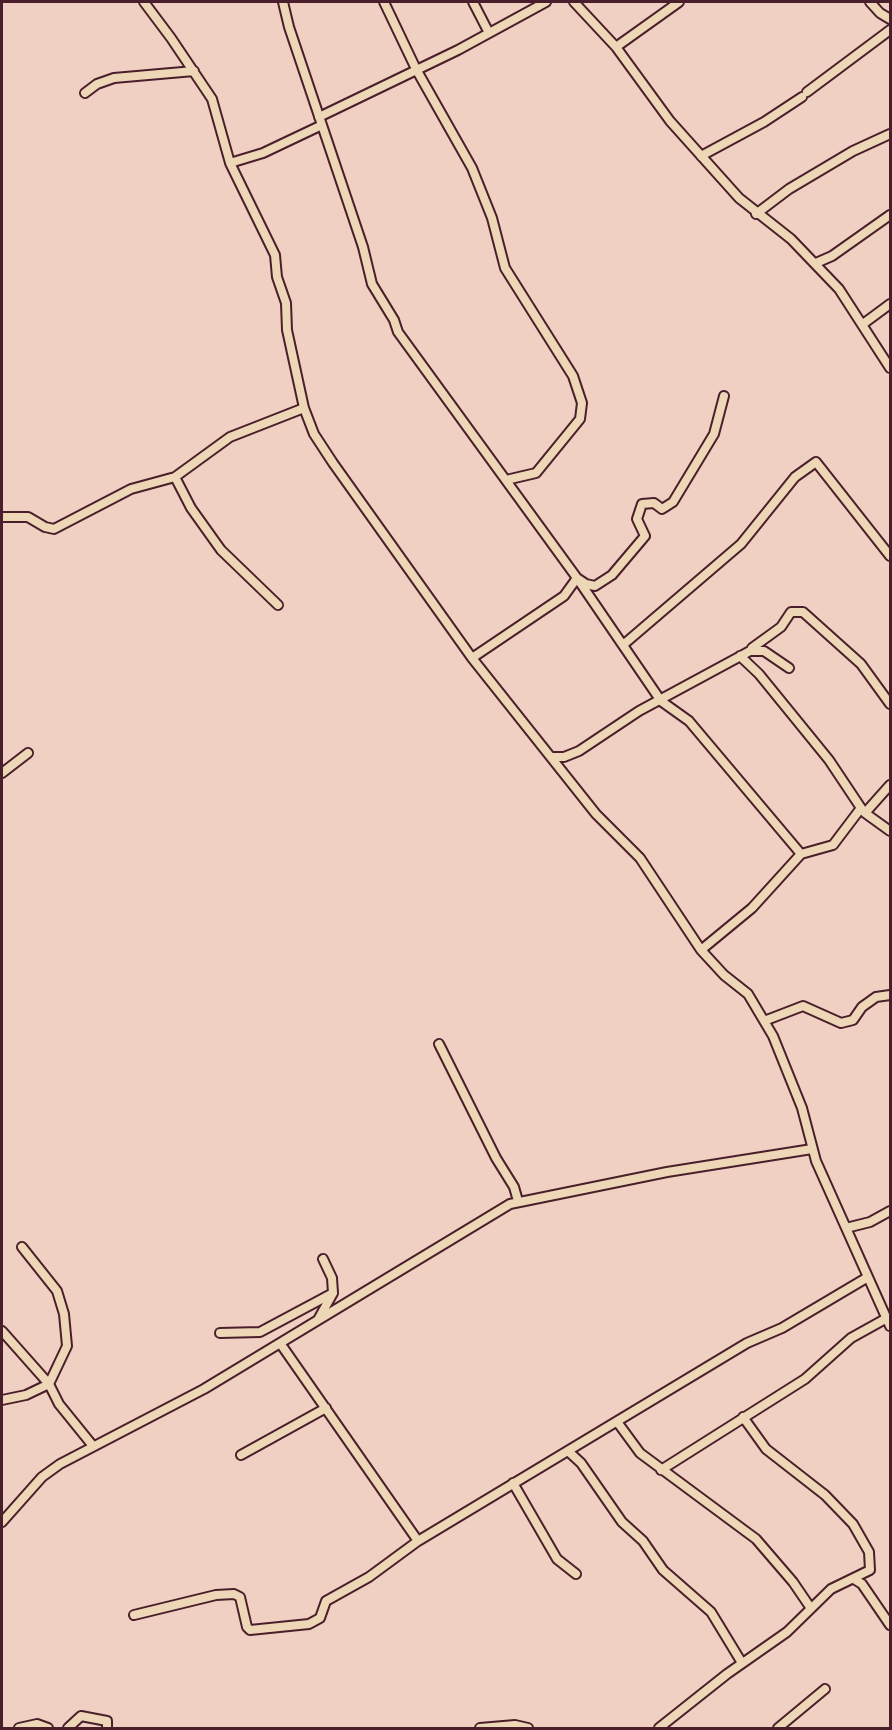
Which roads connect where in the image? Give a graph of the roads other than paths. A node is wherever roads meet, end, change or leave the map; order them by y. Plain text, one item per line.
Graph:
1 (144, 2) edge
2 (283, 2) edge
3 (384, 2) edge
4 (473, 2) edge
5 (546, 2) edge
6 (574, 2) edge
7 (680, 2) edge
8 (870, 2) edge
9 (891, 20) edge
10 (891, 30) edge
11 (489, 33) junction
12 (616, 47) junction
13 (416, 69) junction
14 (194, 70) junction
15 (85, 93) dead end
16 (321, 121) junction
17 (891, 134) edge
18 (701, 156) junction
19 (230, 163) junction
20 (756, 214) junction
21 (891, 215) edge
22 (816, 263) junction
23 (891, 304) edge
24 (862, 324) junction
25 (891, 368) edge
26 (724, 396) dead end
27 (304, 408) junction
28 (175, 477) junction
29 (506, 480) junction
30 (2, 517) edge
31 (891, 556) edge
32 (577, 578) junction
33 (278, 605) dead end
34 (623, 645) junction
35 (743, 654) junction
36 (472, 658) junction
37 (789, 668) dead end
38 (661, 701) junction
39 (891, 704) edge
40 (28, 753) dead end
41 (551, 757) junction
42 (564, 757) junction
43 (560, 768) junction
44 (2, 773) edge
45 (891, 785) edge
46 (863, 810) junction
47 (891, 831) edge
48 (801, 854) junction
49 (701, 950) junction
50 (891, 995) edge
51 (764, 1021) junction
52 (440, 1044) dead end
53 (812, 1149) junction
54 (518, 1201) junction
55 (891, 1211) edge
56 (846, 1227) junction
57 (22, 1247) dead end
58 (323, 1258) dead end
59 (868, 1277) junction
60 (333, 1293) junction
61 (318, 1320) junction
62 (889, 1322) edge
63 (2, 1331) edge
64 (220, 1333) dead end
65 (280, 1343) junction
66 (48, 1384) junction
67 (2, 1400) edge
68 (326, 1408) junction
69 (743, 1417) junction
70 (618, 1423) junction
71 (93, 1446) junction
72 (569, 1452) junction
73 (241, 1455) dead end
74 (662, 1470) junction
75 (513, 1483) junction
76 (2, 1522) edge
77 (418, 1541) junction
78 (576, 1574) dead end
79 (865, 1575) junction
80 (854, 1579) junction
81 (862, 1584) junction
82 (810, 1607) junction
83 (134, 1615) dead end
84 (891, 1625) edge
85 (742, 1664) junction
86 (825, 1689) dead end
87 (667, 1721) junction
88 (19, 1728) edge
89 (48, 1728) edge
90 (68, 1728) edge
91 (107, 1728) edge
92 (480, 1728) edge
93 (528, 1728) edge
94 (659, 1728) edge
95 (674, 1728) edge
96 (778, 1728) edge

1 - 14 street
2 - 16 street
3 - 13 street
4 - 11 street
5 - 11 street
6 - 12 street
7 - 12 street
8 - 9 street
10 - 18 street
11 - 13 street
12 - 18 street
13 - 16 street
13 - 29 street
14 - 15 street
14 - 19 street
16 - 19 street
16 - 29 street
17 - 20 street
18 - 20 street
19 - 27 street
20 - 22 street
21 - 22 street
22 - 24 street
23 - 24 street
24 - 25 street
26 - 32 street
27 - 28 street
27 - 36 street
28 - 30 street
28 - 33 street
29 - 32 street
31 - 34 street
32 - 34 street
32 - 36 street
34 - 38 street
35 - 37 street
35 - 38 street
35 - 39 street
35 - 46 street
36 - 41 street
38 - 42 street
38 - 48 street
40 - 44 street
41 - 42 street
41 - 43 street
42 - 43 street
43 - 49 street
45 - 46 street
46 - 47 street
46 - 48 street
48 - 49 street
49 - 51 street
50 - 51 street
51 - 53 street
52 - 54 street
53 - 54 street
53 - 56 street
54 - 61 street
55 - 56 street
56 - 59 street
57 - 66 street
58 - 60 street
59 - 62 street
59 - 70 street
60 - 61 street
60 - 64 street
61 - 65 street
62 - 69 street
63 - 66 street
65 - 68 street
65 - 71 street
66 - 67 street
66 - 71 street
68 - 73 street
68 - 77 street
69 - 74 street
69 - 79 street
70 - 72 street
70 - 74 street
71 - 76 street
72 - 75 street
72 - 85 street
74 - 82 street
75 - 77 street
75 - 78 street
77 - 83 street
79 - 80 street
79 - 81 street
80 - 81 street
80 - 82 street
81 - 84 street
82 - 85 street
85 - 87 street
86 - 96 street
87 - 94 street
87 - 95 street
88 - 89 street
90 - 91 street
92 - 93 street

